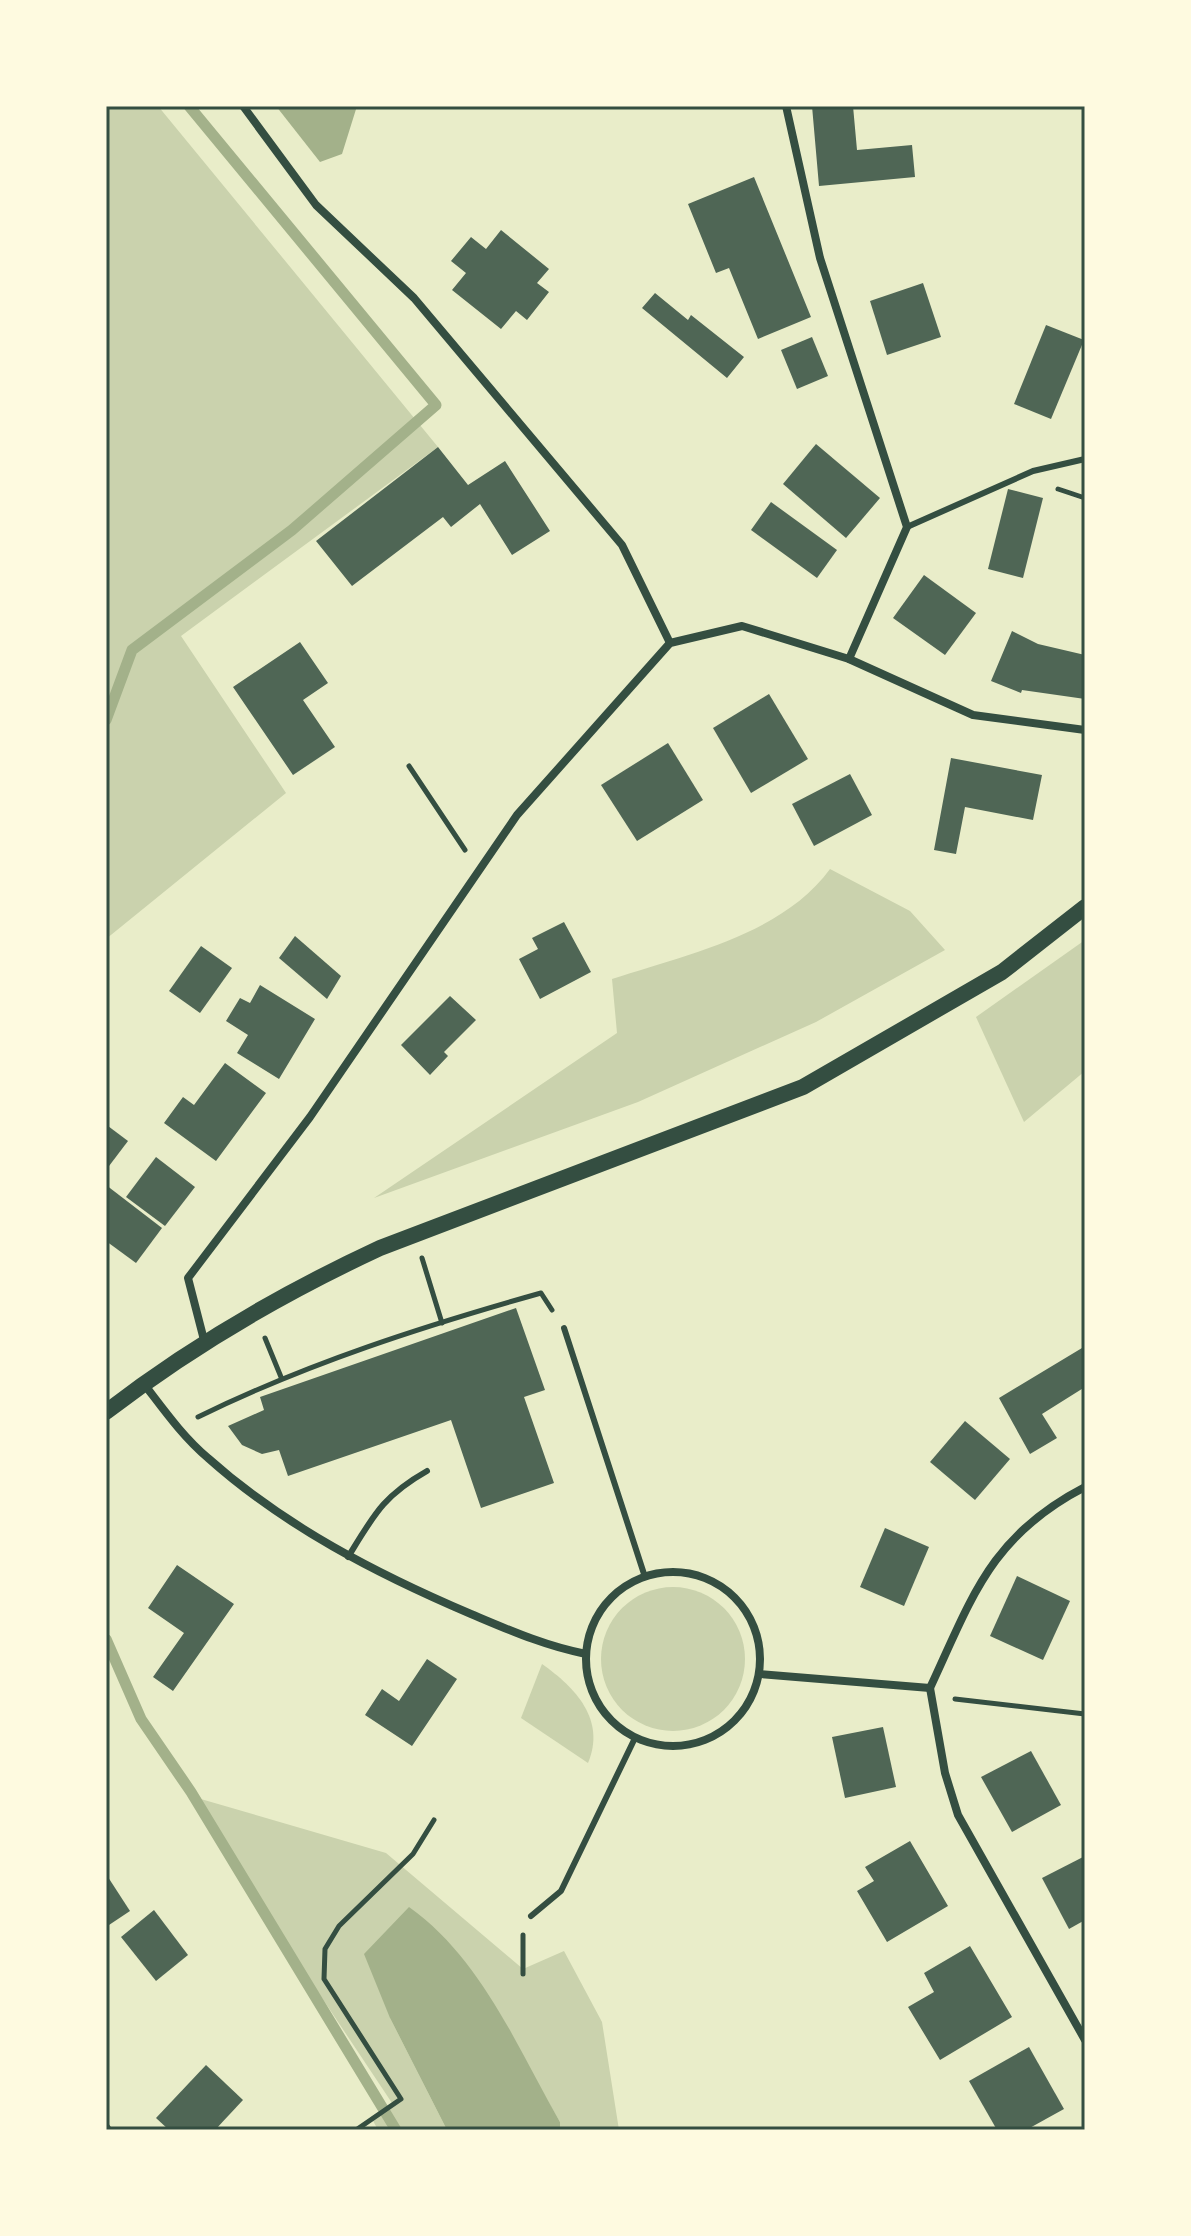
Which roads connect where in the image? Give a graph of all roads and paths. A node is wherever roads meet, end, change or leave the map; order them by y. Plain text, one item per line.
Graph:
1 (243, 106) edge
2 (786, 106) edge
3 (1085, 459) edge
4 (1053, 487) dead end
5 (1085, 498) edge
6 (907, 527) junction
7 (670, 643) junction
8 (849, 659) junction
9 (1085, 730) edge
10 (409, 766) dead end
11 (479, 871) junction
12 (1085, 907) edge
13 (414, 1235) junction
14 (541, 1293) dead end
15 (255, 1312) junction
16 (442, 1323) junction
17 (564, 1328) dead end
18 (204, 1340) junction
19 (281, 1377) junction
20 (144, 1383) junction
21 (106, 1412) edge
22 (177, 1427) junction
23 (427, 1471) dead end
24 (1085, 1487) edge
25 (348, 1557) junction
26 (645, 1577) junction
27 (586, 1654) junction
28 (760, 1674) junction
29 (930, 1688) junction
30 (1085, 1714) edge
31 (635, 1738) junction
32 (434, 1820) dead end
33 (531, 1916) joint
34 (523, 1974) dead end
35 (1085, 2040) edge
36 (356, 2130) edge

1 - 7 street
2 - 6 street
3 - 6 lane
4 - 5 path
6 - 8 street
7 - 8 street
7 - 11 street
8 - 9 street
10 - 11 path
11 - 18 street
12 - 13 main road
13 - 15 main road
13 - 16 path
14 - 16 path
15 - 18 main road
15 - 19 path
16 - 19 path
17 - 26 lane
18 - 20 main road
19 - 22 path
20 - 21 main road
20 - 22 street
22 - 25 street
23 - 25 lane
24 - 29 street
25 - 27 street
26 - 27 street
26 - 28 street
27 - 31 street
28 - 29 street
28 - 31 street
29 - 30 path
29 - 35 street
31 - 33 lane
32 - 36 path
33 - 34 path

